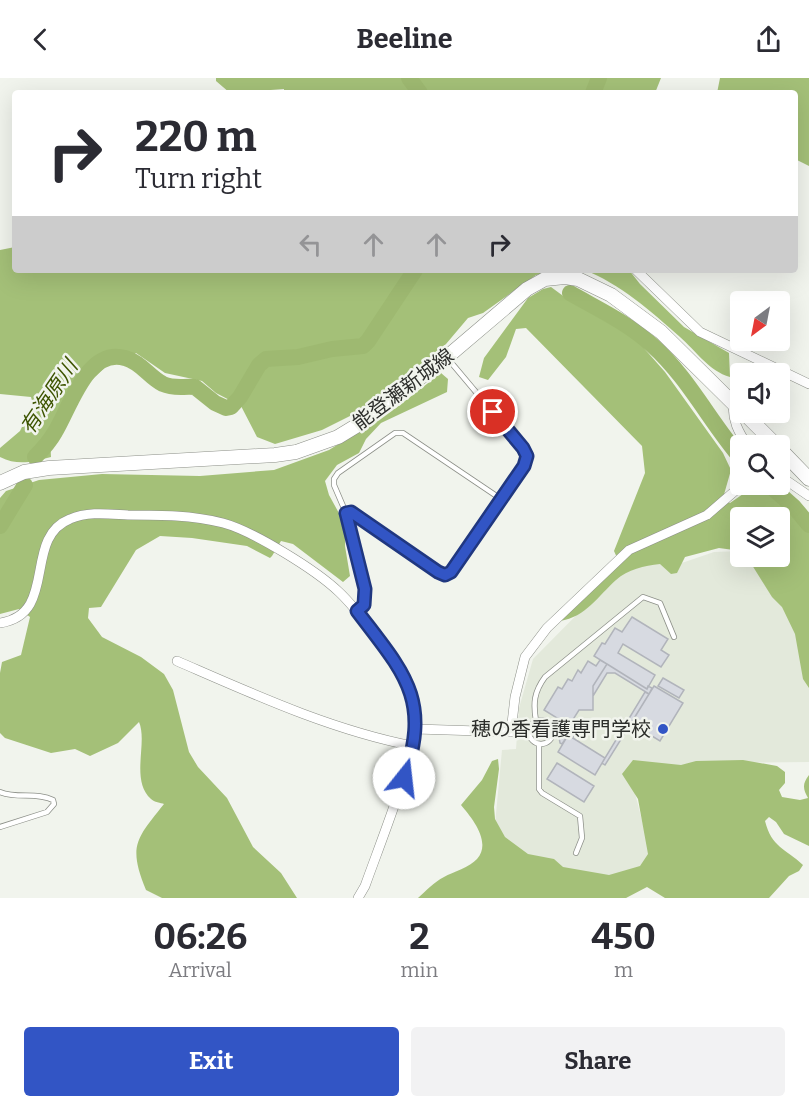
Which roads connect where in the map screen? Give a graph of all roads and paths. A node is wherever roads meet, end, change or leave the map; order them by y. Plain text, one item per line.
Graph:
1 (639, 273) edge
2 (447, 357) junction
3 (809, 384) edge
4 (730, 400) edge
5 (753, 423) edge
6 (766, 435) edge
7 (790, 459) edge
8 (809, 479) edge
9 (0, 483) edge
10 (790, 483) edge
11 (730, 495) edge
12 (809, 496) edge
13 (501, 499) junction
14 (346, 513) junction
15 (357, 611) junction
16 (0, 623) edge
17 (674, 637) dead end
18 (177, 662) dead end
19 (536, 721) junction
20 (416, 729) junction
21 (528, 731) junction
22 (511, 732) junction
23 (539, 745) junction
24 (413, 746) junction
25 (0, 792) edge
26 (0, 826) edge
27 (576, 853) dead end
28 (358, 898) edge

1 - 3 street
2 - 4 main road, 能登瀬新城線
2 - 9 main road, 能登瀬新城線
2 - 13 lane
5 - 6 main road, 能登瀬新城線
7 - 8 main road
10 - 12 street
11 - 22 street
13 - 14 lane
13 - 14 lane
14 - 15 lane
15 - 16 street
15 - 20 street
17 - 19 lane
18 - 24 street
19 - 21 lane
19 - 23 lane
20 - 22 street
20 - 24 street
21 - 22 lane
21 - 23 lane
23 - 27 lane
24 - 28 street
25 - 26 lane

